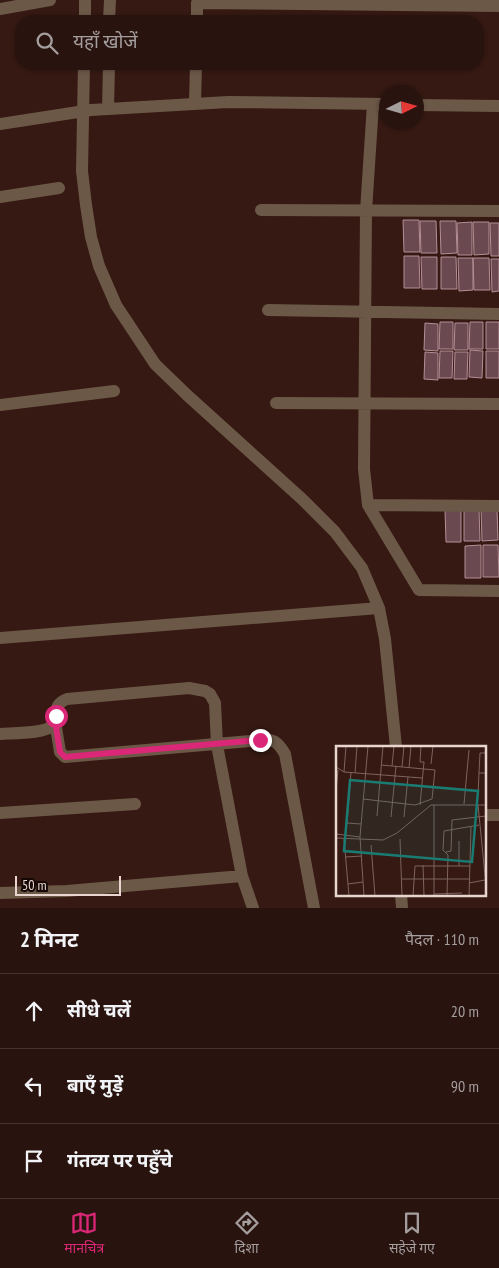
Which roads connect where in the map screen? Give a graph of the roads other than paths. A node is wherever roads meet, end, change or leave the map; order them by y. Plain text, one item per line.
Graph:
1 (50, 0) edge
2 (85, 0) edge
3 (110, 0) edge
4 (359, 2) edge
5 (499, 6) edge
6 (0, 9) edge
7 (84, 15) edge
8 (109, 15) edge
9 (197, 15) edge
10 (84, 70) edge
11 (109, 70) edge
12 (196, 70) edge
13 (196, 104) junction
14 (373, 104) junction
15 (379, 104) edge
16 (424, 105) edge
17 (499, 106) edge
18 (108, 109) junction
19 (84, 111) junction
20 (0, 124) edge
21 (59, 188) dead end
22 (0, 197) edge
23 (261, 210) dead end
24 (366, 211) junction
25 (499, 211) edge
26 (268, 310) dead end
27 (366, 312) junction
28 (499, 314) edge
29 (114, 391) dead end
30 (276, 403) dead end
31 (364, 404) junction
32 (499, 404) edge
33 (0, 405) edge
34 (368, 505) junction
35 (499, 506) edge
36 (499, 591) edge
37 (379, 608) junction
38 (0, 638) edge
39 (55, 721) junction
40 (0, 734) edge
41 (218, 745) junction
42 (396, 746) edge
43 (135, 804) dead end
44 (0, 813) edge
45 (486, 815) edge
46 (499, 815) edge
47 (242, 876) junction
48 (0, 893) edge
49 (253, 908) edge
50 (314, 908) edge

1 - 6 street
2 - 7 street
3 - 8 street
4 - 5 street
4 - 9 street
10 - 19 street
11 - 18 street
12 - 13 street
13 - 14 street
13 - 18 street
14 - 15 street
14 - 24 street
16 - 17 street
18 - 19 street
19 - 20 street
19 - 37 street
21 - 22 street
23 - 24 street
24 - 25 street
24 - 27 street
26 - 27 street
27 - 28 street
27 - 31 street
29 - 33 street
30 - 31 street
31 - 32 street
31 - 34 street
34 - 35 street
34 - 36 street
37 - 38 street
37 - 42 street
39 - 40 street
39 - 41 street
39 - 41 street
41 - 47 street
41 - 50 street
43 - 44 street
45 - 46 street
47 - 48 street
47 - 49 street

